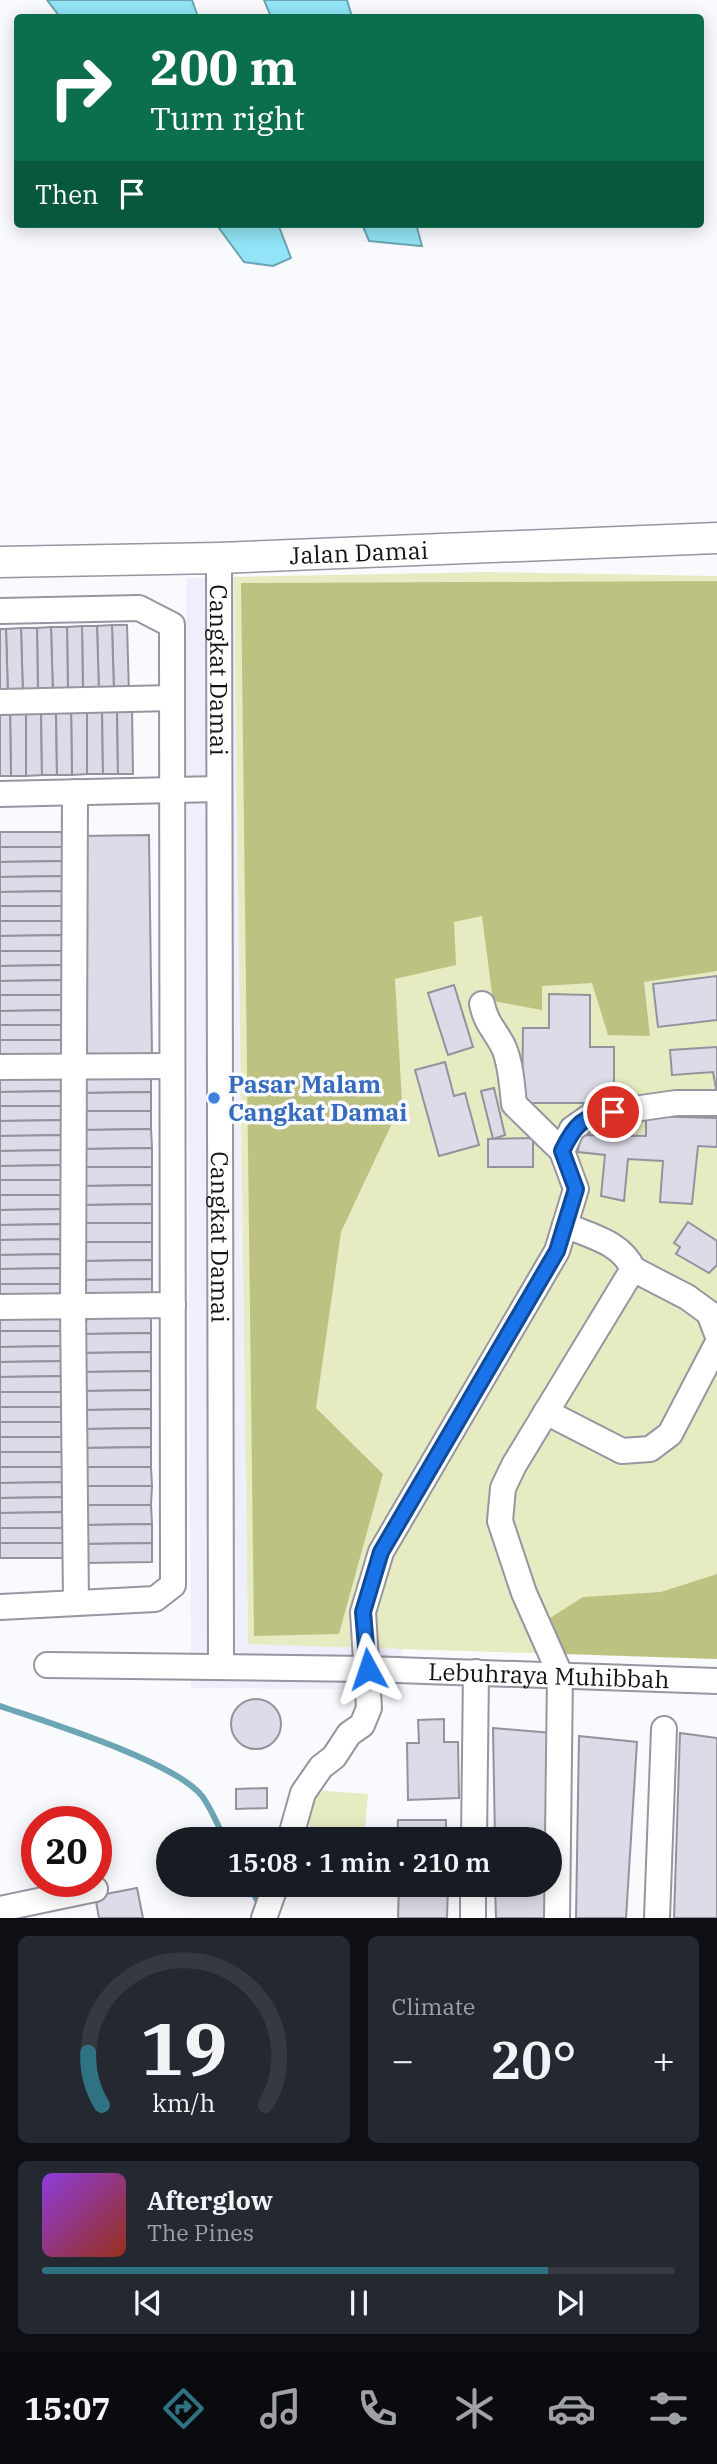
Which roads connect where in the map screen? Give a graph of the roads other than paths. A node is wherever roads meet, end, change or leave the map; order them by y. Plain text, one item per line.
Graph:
1 (717, 538) edge
2 (219, 558) junction
3 (0, 562) edge
4 (0, 611) edge
5 (172, 698) junction
6 (0, 702) edge
7 (218, 789) junction
8 (172, 790) junction
9 (75, 792) junction
10 (0, 794) edge
11 (482, 1004) dead end
12 (73, 1066) junction
13 (172, 1066) junction
14 (0, 1067) edge
15 (717, 1103) edge
16 (562, 1151) junction
17 (565, 1225) junction
18 (633, 1269) junction
19 (173, 1305) junction
20 (73, 1306) junction
21 (0, 1307) edge
22 (717, 1334) edge
23 (717, 1344) edge
24 (546, 1412) junction
25 (76, 1603) junction
26 (0, 1608) edge
27 (47, 1665) dead end
28 (221, 1666) junction
29 (368, 1669) junction
30 (475, 1672) junction
31 (560, 1674) junction
32 (717, 1681) edge
33 (664, 1729) dead end
34 (293, 1827) edge
35 (474, 1827) edge
36 (57, 1897) edge
37 (272, 1897) edge
38 (473, 1897) edge
39 (0, 1909) edge
40 (264, 1918) edge
41 (472, 1918) edge
42 (557, 1918) edge
43 (657, 1918) edge

1 - 2 main road, Jalan Damai
2 - 3 main road, Jalan Damai
2 - 7 street, Cangkat Damai
4 - 5 street, Cangkat Damai
5 - 6 street
5 - 8 street, Cangkat Damai
7 - 8 street
7 - 28 street, Cangkat Damai
8 - 9 street
8 - 13 street, Cangkat Damai
9 - 10 street
9 - 12 street
11 - 16 street
12 - 13 street
12 - 14 street
12 - 20 street
13 - 19 street, Cangkat Damai
15 - 16 street
16 - 17 street
17 - 18 street
17 - 29 street
18 - 22 street
18 - 24 street
19 - 20 street
19 - 25 street, Cangkat Damai
20 - 21 street
20 - 25 street
23 - 24 street
24 - 31 street
25 - 26 street
27 - 28 street, Lebuhraya Muhibbah
28 - 29 street, Lebuhraya Muhibbah
29 - 30 street, Lebuhraya Muhibbah
29 - 34 street
30 - 31 street, Lebuhraya Muhibbah
30 - 35 street
31 - 32 street, Lebuhraya Muhibbah
31 - 42 street
33 - 43 street
36 - 39 street
37 - 40 street
38 - 41 street

